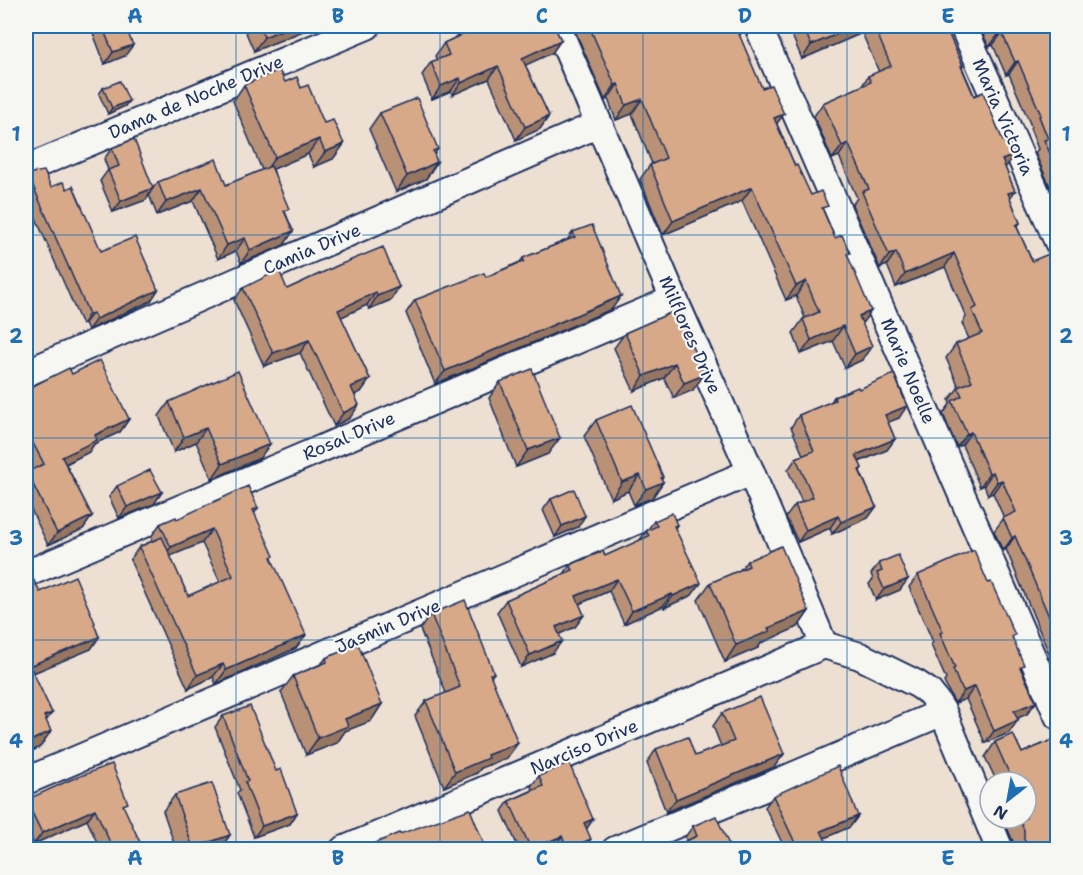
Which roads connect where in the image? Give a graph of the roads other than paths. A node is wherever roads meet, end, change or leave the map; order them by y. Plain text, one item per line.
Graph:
1 (367, 26) edge
2 (557, 26) edge
3 (758, 26) edge
4 (963, 26) edge
5 (599, 124) junction
6 (26, 169) edge
7 (1058, 242) edge
8 (674, 299) junction
9 (26, 373) edge
10 (751, 472) junction
11 (26, 574) edge
12 (824, 645) junction
13 (1055, 703) edge
14 (943, 712) junction
15 (26, 781) edge
16 (343, 849) edge
17 (615, 849) edge
18 (1000, 849) edge

1 - 6 street, Dama de Noche Drive
2 - 5 street, Milflores Drive
3 - 13 street, Marie Noelle
4 - 7 street, Maria Victoria
5 - 8 street, Milflores Drive
5 - 9 street, Camia Drive
8 - 10 street, Milflores Drive
8 - 11 street, Rosal Drive
10 - 12 street, Milflores Drive
10 - 15 street, Jasmin Drive
12 - 14 street
12 - 16 street, Narciso Drive
14 - 17 street
14 - 18 street

